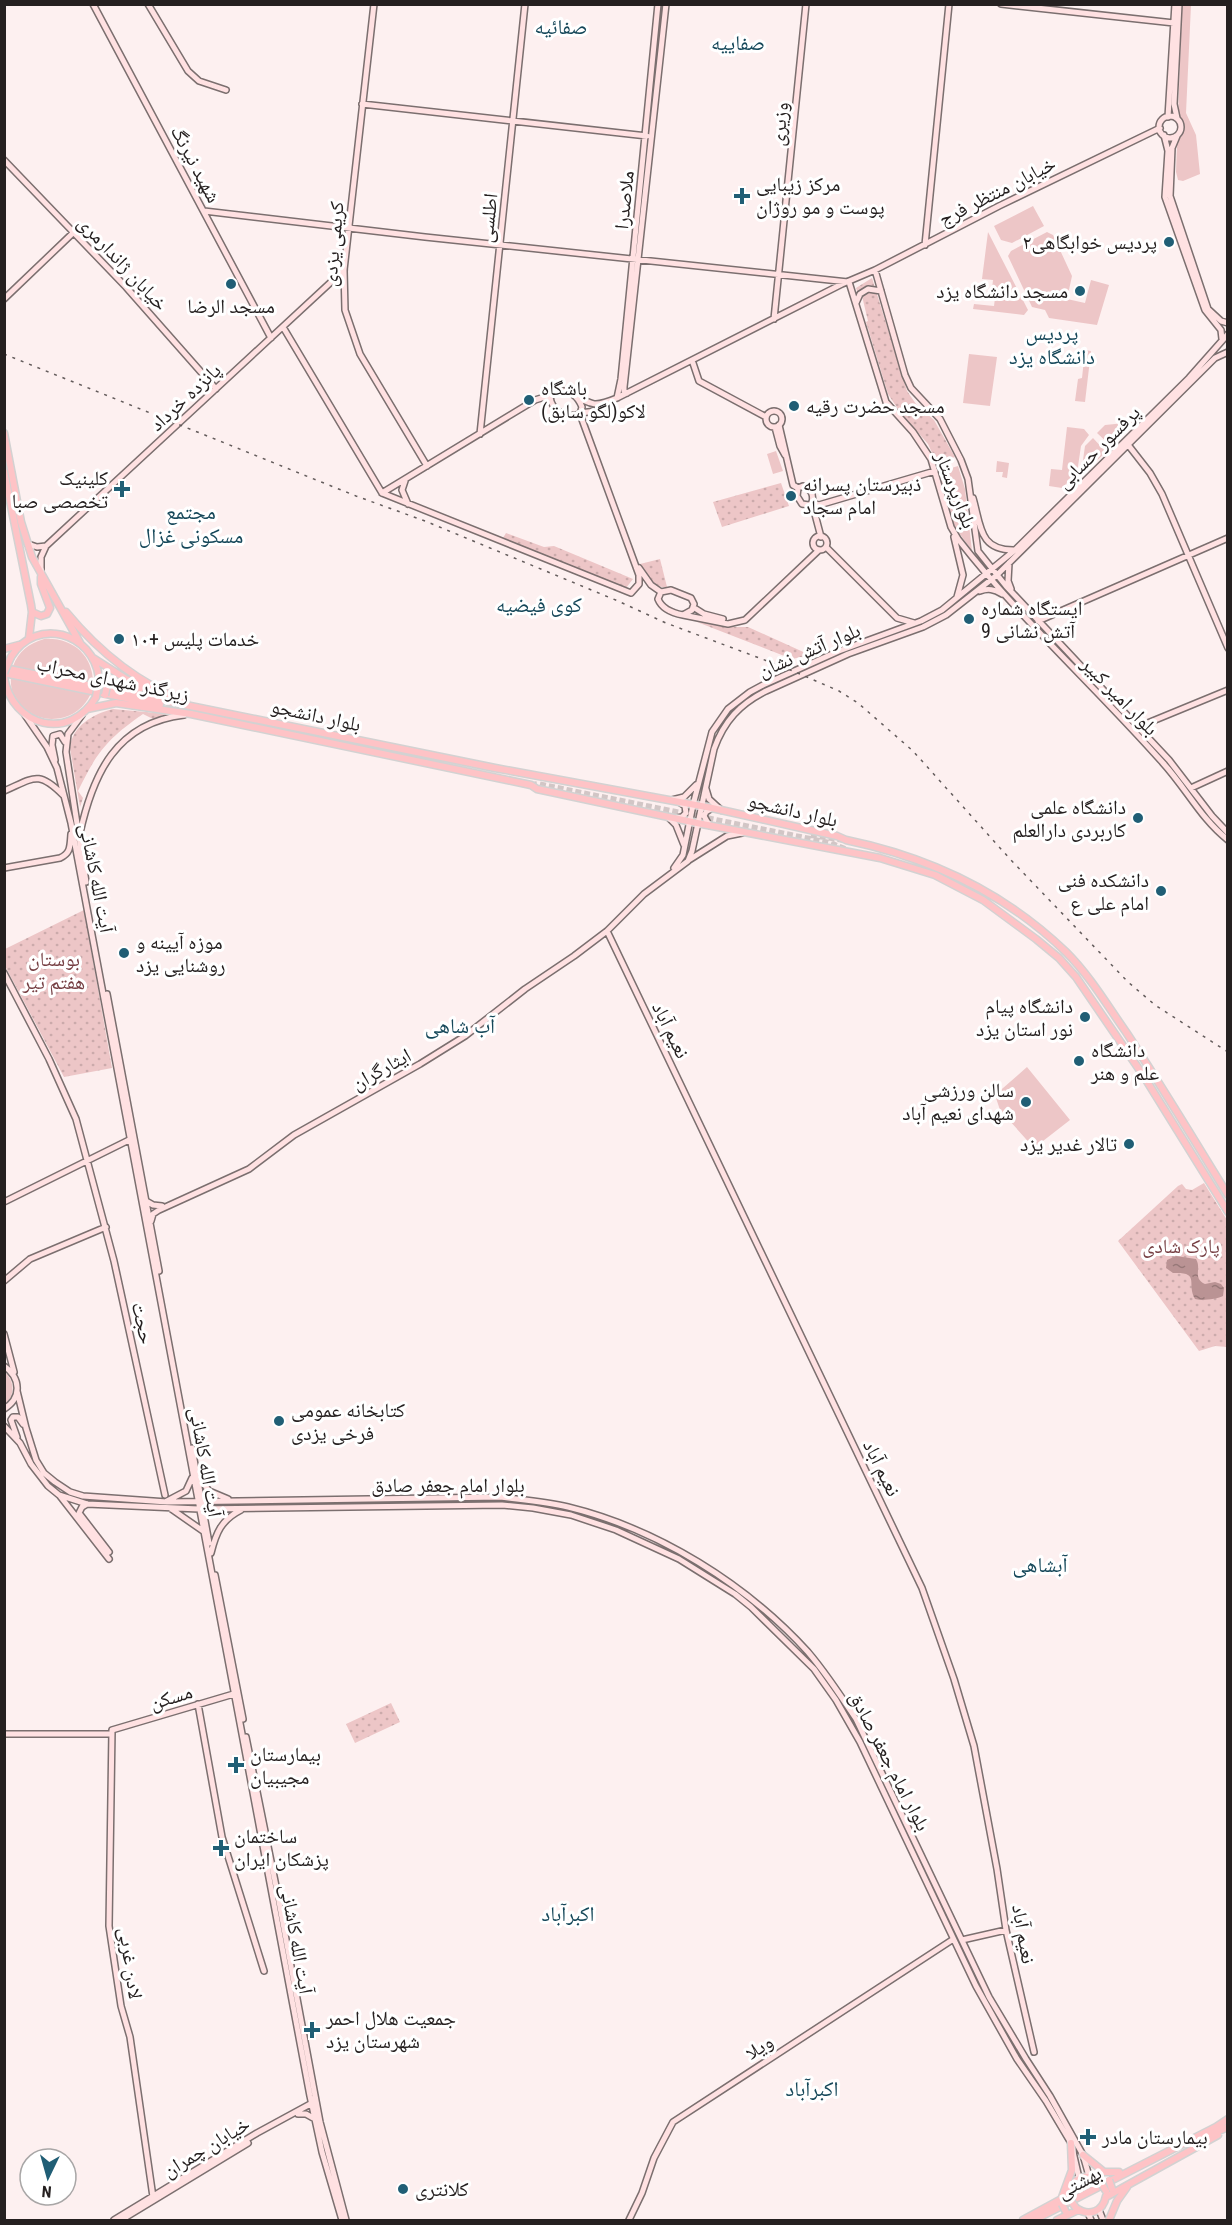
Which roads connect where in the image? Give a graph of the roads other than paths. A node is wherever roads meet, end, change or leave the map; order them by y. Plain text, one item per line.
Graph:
1 (93, 4) edge
2 (148, 4) edge
3 (374, 4) edge
4 (525, 4) edge
5 (658, 4) edge
6 (666, 4) edge
7 (806, 4) edge
8 (949, 4) edge
9 (1001, 4) edge
10 (1177, 4) edge
11 (1174, 23) junction
12 (226, 90) dead end
13 (363, 104) junction
14 (1168, 117) junction
15 (1177, 118) junction
16 (513, 121) junction
17 (1160, 128) junction
18 (1164, 135) junction
19 (645, 136) junction
20 (652, 136) junction
21 (1177, 136) junction
22 (4, 160) edge
23 (204, 211) junction
24 (349, 228) junction
25 (74, 232) junction
26 (925, 245) junction
27 (500, 246) junction
28 (636, 260) junction
29 (344, 270) junction
30 (875, 270) junction
31 (778, 274) junction
32 (849, 282) junction
33 (881, 291) junction
34 (4, 298) edge
35 (856, 303) junction
36 (774, 318) junction
37 (1226, 323) edge
38 (283, 327) junction
39 (1221, 330) junction
40 (1227, 334) edge
41 (271, 338) junction
42 (1221, 340) junction
43 (1227, 352) edge
44 (693, 363) junction
45 (216, 389) junction
46 (627, 393) junction
47 (573, 394) junction
48 (551, 395) junction
49 (617, 398) junction
50 (535, 400) junction
51 (552, 405) junction
52 (580, 414) junction
53 (766, 417) junction
54 (777, 426) junction
55 (4, 433) edge
56 (480, 434) junction
57 (1129, 446) junction
58 (427, 466) junction
59 (4, 471) edge
60 (935, 471) junction
61 (409, 477) junction
62 (968, 479) junction
63 (798, 488) junction
64 (382, 493) junction
65 (408, 504) junction
66 (811, 504) junction
67 (951, 526) junction
68 (820, 537) junction
69 (1227, 538) edge
70 (28, 544) junction
71 (46, 546) junction
72 (826, 547) junction
73 (976, 548) junction
74 (819, 550) junction
75 (1015, 550) junction
76 (969, 554) junction
77 (1188, 555) junction
78 (635, 561) junction
79 (1010, 562) junction
80 (41, 574) junction
81 (992, 574) junction
82 (661, 592) junction
83 (975, 593) junction
84 (1013, 594) junction
85 (1007, 596) junction
86 (957, 598) junction
87 (56, 599) junction
88 (693, 607) junction
89 (32, 612) junction
90 (683, 615) junction
91 (897, 618) junction
92 (1038, 621) junction
93 (736, 623) junction
94 (915, 623) junction
95 (897, 630) junction
96 (28, 638) junction
97 (80, 643) junction
98 (20, 645) junction
99 (1227, 648) edge
100 (4, 649) edge
101 (92, 657) junction
102 (4, 668) edge
103 (1084, 670) junction
104 (1079, 675) junction
105 (5, 677) edge
106 (152, 690) junction
107 (1227, 692) edge
108 (168, 694) junction
109 (4, 700) edge
110 (116, 703) junction
111 (15, 706) junction
112 (200, 708) junction
113 (85, 711) junction
114 (191, 714) junction
115 (25, 715) junction
116 (214, 718) junction
117 (1138, 727) junction
118 (66, 744) junction
119 (57, 768) junction
120 (1227, 771) edge
121 (702, 781) junction
122 (1191, 788) junction
123 (4, 791) edge
124 (64, 796) junction
125 (671, 800) junction
126 (679, 802) junction
127 (693, 805) junction
128 (701, 806) junction
129 (712, 808) junction
130 (722, 811) junction
131 (666, 816) junction
132 (676, 818) junction
133 (690, 821) junction
134 (71, 823) junction
135 (697, 823) junction
136 (709, 825) junction
137 (752, 832) junction
138 (1227, 833) edge
139 (79, 838) junction
140 (1227, 840) edge
141 (685, 848) junction
142 (688, 861) junction
143 (4, 868) edge
144 (669, 873) junction
145 (607, 931) junction
146 (4, 973) edge
147 (1151, 1070) junction
148 (1143, 1075) junction
149 (1158, 1081) junction
150 (1150, 1087) junction
151 (131, 1139) junction
152 (88, 1159) junction
153 (1227, 1195) edge
154 (146, 1201) junction
155 (177, 1201) junction
156 (4, 1202) edge
157 (162, 1206) junction
158 (148, 1212) junction
159 (1227, 1212) edge
160 (151, 1225) junction
161 (106, 1227) junction
162 (4, 1281) edge
163 (4, 1334) edge
164 (6, 1347) edge
165 (4, 1366) edge
166 (15, 1376) junction
167 (17, 1391) junction
168 (4, 1409) edge
169 (4, 1426) edge
170 (26, 1428) junction
171 (20, 1443) junction
172 (195, 1474) junction
173 (59, 1495) junction
174 (165, 1495) dead end
175 (400, 1499) junction
176 (413, 1499) junction
177 (200, 1502) junction
178 (235, 1502) junction
179 (87, 1504) junction
180 (168, 1504) junction
181 (402, 1507) junction
182 (411, 1507) junction
183 (246, 1508) junction
184 (201, 1509) junction
185 (203, 1531) junction
186 (109, 1552) dead end
187 (211, 1553) junction
188 (109, 1559) dead end
189 (236, 1693) junction
190 (198, 1704) junction
191 (112, 1732) junction
192 (4, 1734) edge
193 (942, 1899) junction
194 (935, 1903) junction
195 (947, 1910) junction
196 (940, 1913) junction
197 (1006, 1930) junction
198 (952, 1940) junction
199 (962, 1940) junction
200 (264, 1971) dead end
201 (1034, 2052) dead end
202 (310, 2096) junction
203 (314, 2104) junction
204 (305, 2106) junction
205 (298, 2114) junction
206 (315, 2119) junction
207 (1227, 2124) edge
208 (1071, 2143) junction
209 (1083, 2156) junction
210 (1086, 2167) junction
211 (1119, 2172) junction
212 (1078, 2175) junction
213 (1089, 2176) junction
214 (1110, 2178) junction
215 (1101, 2182) junction
216 (1129, 2183) junction
217 (1120, 2189) junction
218 (1108, 2192) junction
219 (1069, 2196) junction
220 (153, 2197) junction
221 (1060, 2202) junction
222 (1077, 2209) junction
223 (1099, 2210) junction
224 (1088, 2213) junction
225 (1062, 2218) edge
226 (114, 2220) edge
227 (121, 2220) edge
228 (344, 2220) edge
229 (629, 2220) edge
230 (1023, 2220) edge
231 (1034, 2220) edge
232 (1043, 2220) edge
233 (1091, 2220) edge
234 (1103, 2220) edge
235 (1110, 2220) edge

1 - 23 street, شهید نیرنگ
2 - 12 street
3 - 13 street, کریمی یزدی
4 - 16 street, اطلسى
5 - 19 street, ملاصدرا
6 - 20 street, ملاصدرا
7 - 31 street, وزیری
8 - 26 street
9 - 11 street
10 - 11 street
10 - 15 street
11 - 14 street
13 - 16 street
13 - 24 street, کریمی یزدی
14 - 15 street
14 - 17 street
15 - 21 street
16 - 19 street
16 - 27 street, اطلسى
17 - 18 street
17 - 26 street, خیابان منتظر فرج
18 - 21 street
18 - 39 street
19 - 20 street
19 - 28 street, ملاصدرا
20 - 28 street, ملاصدرا
21 - 37 street
22 - 25 street, خیابان ژاندارمری
23 - 24 street
23 - 41 street, شهید نیرنگ
24 - 27 street
24 - 29 street, کریمی یزدی
25 - 34 street
25 - 45 street, خیابان ژاندارمری
26 - 30 street, خیابان منتظر فرج
27 - 28 street
27 - 56 street, اطلسى
28 - 31 street
28 - 46 street, ملاصدرا
28 - 49 street, ملاصدرا
29 - 38 street, پانزده خرداد
29 - 58 street, کریمی یزدی
30 - 32 street, خیابان منتظر فرج
30 - 33 street, بلوارپرستار
31 - 32 street
31 - 36 street, وزیری
32 - 35 street, بلوارپرستار
32 - 36 street, خیابان منتظر فرج
32 - 44 street, خیابان منتظر فرج
33 - 35 street
33 - 62 street, بلوارپرستار
35 - 60 street, بلوارپرستار
36 - 46 street, خیابان منتظر فرج
37 - 39 street
38 - 41 street, پانزده خرداد
38 - 64 street
39 - 42 street
40 - 42 street, پرفسور حسابی
41 - 45 street, پانزده خرداد
42 - 43 street
42 - 75 street, پرفسور حسابی
43 - 57 street, پرفسور حسابی
44 - 52 street, خیابان منتظر فرج
44 - 53 street
45 - 71 street, پانزده خرداد
46 - 49 street, خیابان منتظر فرج
47 - 48 street
47 - 49 street, خیابان منتظر فرج
47 - 52 street
48 - 50 street
48 - 51 street
50 - 51 street
50 - 56 street
51 - 52 street
52 - 78 street
53 - 54 street
53 - 54 street
54 - 63 street
55 - 70 main road
56 - 58 street
57 - 77 street
57 - 79 street, پرفسور حسابی
58 - 61 street
59 - 89 main road
60 - 66 street
60 - 67 street, بلوارپرستار
61 - 64 street
61 - 65 street
62 - 73 street, بلوارپرستار
62 - 75 street
63 - 66 street
63 - 66 street
64 - 65 street
65 - 78 street
66 - 68 street
67 - 76 street, بلوارپرستار
67 - 86 street
68 - 72 street
68 - 74 street
69 - 77 street
70 - 71 street
70 - 80 main road
71 - 80 street
72 - 74 street
72 - 91 street
73 - 76 street
73 - 81 street, بلوارپرستار
74 - 93 street
75 - 81 street, پرفسور حسابی
76 - 81 street, بلوارپرستار
77 - 92 street
77 - 99 street
78 - 82 street
79 - 81 street, پرفسور حسابی
79 - 84 street
80 - 87 main road
80 - 89 main road
81 - 83 street, بلوار آتش نشان
81 - 84 street, بلوار امیر کبیر
81 - 85 street, بلوار امیر کبیر
81 - 86 street, بلوار آتش نشان
82 - 88 street
82 - 90 street
83 - 85 street
83 - 121 street, بلوار آتش نشان
84 - 92 street, بلوار امیر کبیر
85 - 104 street, بلوار امیر کبیر
86 - 94 street, بلوار آتش نشان
87 - 97 main road
87 - 108 main road
88 - 90 street
88 - 93 street
89 - 96 main road
90 - 93 street
91 - 94 street
91 - 95 street
92 - 103 street, بلوار امیر کبیر
94 - 95 street, بلوار آتش نشان
95 - 121 street, بلوار آتش نشان
96 - 97 main road
96 - 98 main road
97 - 101 main road
98 - 100 main road
98 - 105 main road, bridge
101 - 106 main road
101 - 113 main road, bridge
102 - 112 main road, زیرگذر شهدای محراب
103 - 104 street
103 - 117 street, بلوار امیر کبیر
104 - 140 street, بلوار امیر کبیر
105 - 111 main road
105 - 116 main road, زیرگذر شهدای محراب
106 - 108 main road
106 - 110 main road, bridge
107 - 117 street
108 - 112 main road
109 - 111 main road
110 - 113 main road
110 - 114 main road
111 - 115 main road
112 - 125 main road, بلوار دانشجو
113 - 115 main road
113 - 118 street
114 - 116 main road
114 - 139 street
115 - 119 street, آیت الله کاشانی
116 - 131 main road, بلوار دانشجو
117 - 122 street, بلوار امیر کبیر
118 - 119 street
118 - 139 street, آیت الله کاشانی
119 - 124 street, آیت الله کاشانی
120 - 122 street
121 - 125 street
121 - 127 street, بلوار آتش نشان
121 - 128 street, بلوار آتش نشان
121 - 130 street
122 - 138 street, بلوار امیر کبیر
123 - 124 street
124 - 134 street, آیت الله کاشانی
125 - 126 main road, بلوار دانشجو
126 - 127 main road, بلوار دانشجو
126 - 132 street
127 - 128 main road, بلوار دانشجو
127 - 133 street, بلوار آتش نشان
128 - 129 main road, بلوار دانشجو
128 - 135 street, بلوار آتش نشان
129 - 130 main road, بلوار دانشجو
129 - 136 street
130 - 147 main road, بلوار دانشجو
131 - 132 main road, بلوار دانشجو
131 - 141 street
132 - 133 main road, بلوار دانشجو
133 - 135 main road, بلوار دانشجو
133 - 141 street, ایثارگران
134 - 143 street
134 - 151 street, آیت الله کاشانی
135 - 136 main road, بلوار دانشجو
135 - 142 street
136 - 137 main road, بلوار دانشجو
137 - 142 street, ایثارگران
137 - 148 main road, بلوار دانشجو
139 - 154 street, آیت الله کاشانی
141 - 144 street, ایثارگران
142 - 144 street, ایثارگران
144 - 145 street, ایثارگران
145 - 155 street, ایثارگران
145 - 197 street, نعیم آباد
146 - 152 street, حجت
147 - 148 main road
147 - 149 main road, بلوار دانشجو
148 - 150 main road, بلوار دانشجو
149 - 150 main road
149 - 153 main road, بلوار دانشجو
150 - 159 main road, بلوار دانشجو
151 - 152 street
151 - 172 street, آیت الله کاشانی
152 - 156 street
152 - 161 street, حجت
154 - 157 street
154 - 158 street, آیت الله کاشانی
155 - 157 street, ایثارگران
155 - 160 street, ایثارگران
157 - 158 street, ایثارگران
158 - 160 street, آیت الله کاشانی
160 - 172 street, آیت الله کاشانی
161 - 162 street
161 - 174 street, حجت
163 - 164 street
164 - 166 street
165 - 166 street
166 - 167 street
167 - 168 street
167 - 170 street
169 - 171 street
170 - 171 street
170 - 180 street
171 - 173 street
172 - 177 street, آیت الله کاشانی
172 - 178 street
172 - 180 street
173 - 179 street
173 - 188 street
175 - 176 street, بلوار امام جعفر صادق
175 - 178 street, بلوار امام جعفر صادق
175 - 181 street
176 - 182 street
176 - 193 street, بلوار امام جعفر صادق
177 - 178 street, بلوار امام جعفر صادق
177 - 180 street, بلوار امام جعفر صادق
177 - 184 street, آیت الله کاشانی
179 - 180 street
179 - 186 street
180 - 184 street, بلوار امام جعفر صادق
180 - 185 street
181 - 182 street, بلوار امام جعفر صادق
181 - 183 street, بلوار امام جعفر صادق
182 - 194 street, بلوار امام جعفر صادق
183 - 184 street, بلوار امام جعفر صادق
183 - 187 street
184 - 185 street, آیت الله کاشانی
184 - 187 street, آیت الله کاشانی
185 - 189 street, آیت الله کاشانی
187 - 189 street, آیت الله کاشانی
189 - 190 street, مسکن
189 - 202 street, آیت الله کاشانی
189 - 203 street, آیت الله کاشانی
190 - 191 street, مسکن
190 - 200 street
191 - 192 street, مسکن
191 - 220 street, لادن غربی
193 - 194 street
193 - 195 street, بلوار امام جعفر صادق
194 - 196 street, بلوار امام جعفر صادق
195 - 196 street
195 - 199 street, بلوار امام جعفر صادق
196 - 198 street, بلوار امام جعفر صادق
197 - 199 street
197 - 201 street, نعیم آباد
198 - 208 street, بلوار امام جعفر صادق
198 - 229 street, ویلا
199 - 209 street, بلوار امام جعفر صادق
202 - 203 street, آیت الله کاشانی
202 - 204 street
203 - 204 street, خیابان چمران
203 - 205 street, خیابان چمران
203 - 206 street, آیت الله کاشانی
203 - 228 street, آیت الله کاشانی
204 - 220 street, خیابان چمران
205 - 206 street
205 - 227 street, خیابان چمران
206 - 228 street, آیت الله کاشانی
207 - 211 main road
207 - 216 main road
207 - 231 main road, بهشتی
207 - 232 main road, بهشتی
208 - 212 street, بلوار امام جعفر صادق
208 - 221 main road
209 - 210 street, بلوار امام جعفر صادق
209 - 211 main road
210 - 212 street
210 - 213 street, بلوار امام جعفر صادق
211 - 214 main road
212 - 213 main road
212 - 219 main road
213 - 215 main road
214 - 215 main road
214 - 218 main road, bridge
215 - 218 main road, bridge
216 - 217 main road
216 - 235 main road
217 - 218 main road
217 - 218 main road
218 - 223 main road
219 - 221 main road
219 - 222 main road, bridge
220 - 226 street, خیابان چمران
221 - 225 main road, bridge
221 - 230 main road
222 - 224 main road
222 - 225 main road
223 - 224 main road
223 - 234 street
224 - 233 street

